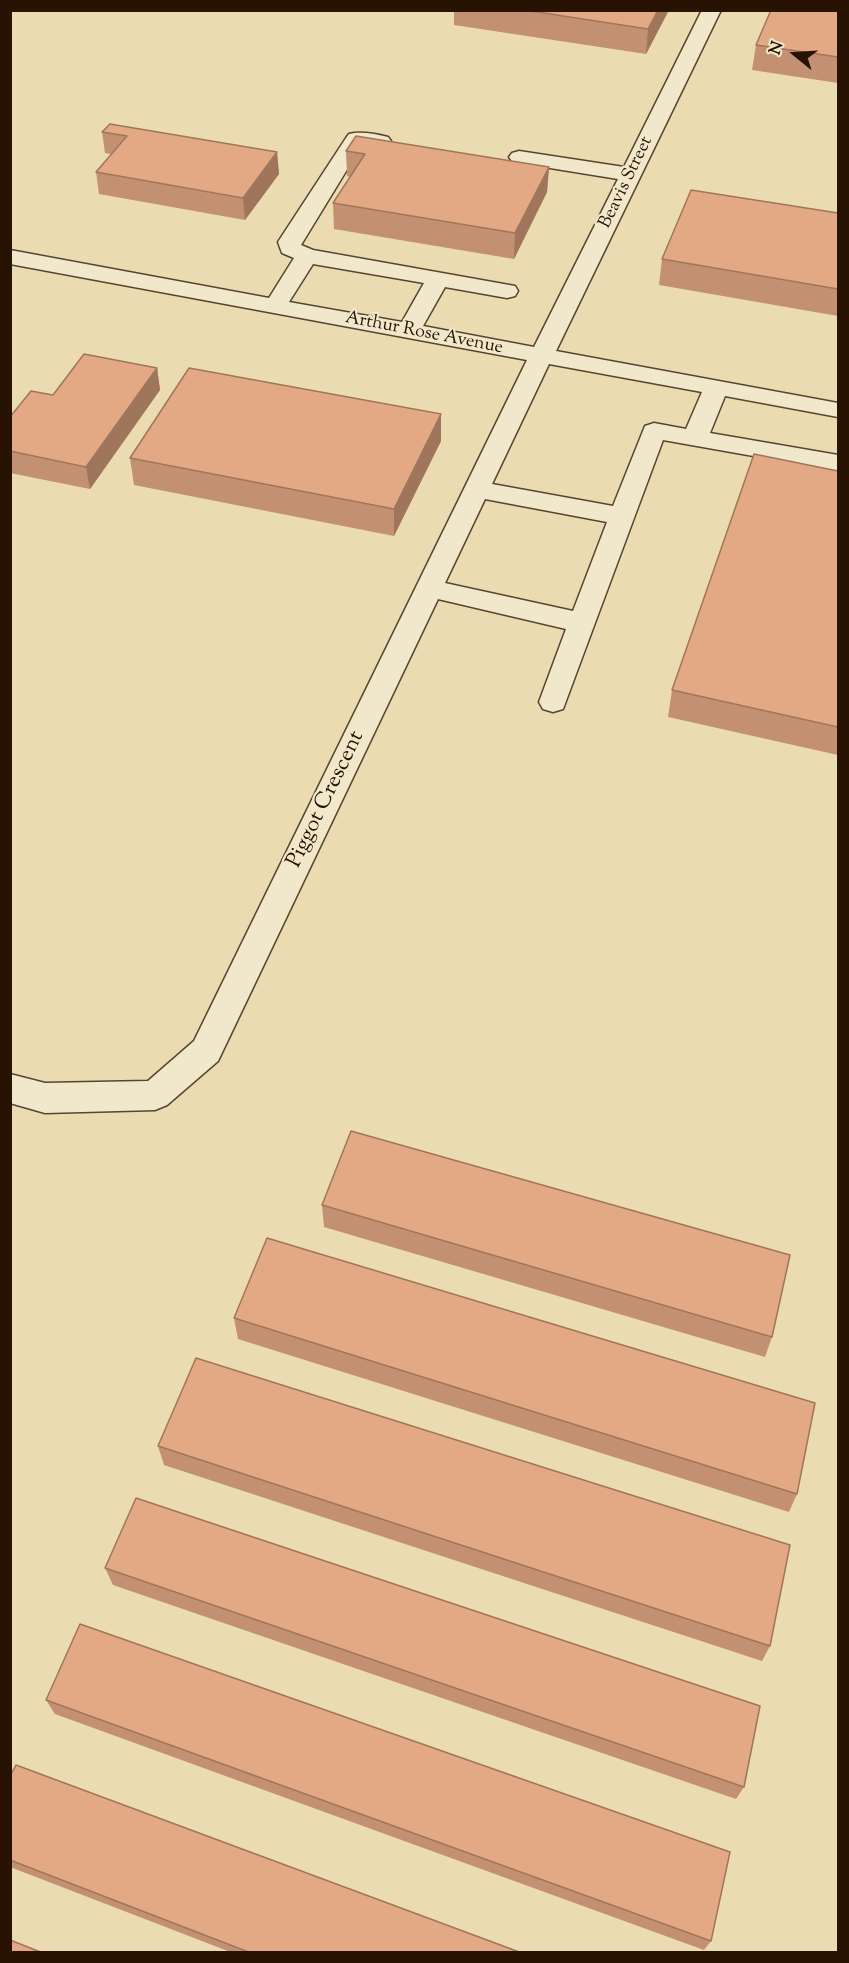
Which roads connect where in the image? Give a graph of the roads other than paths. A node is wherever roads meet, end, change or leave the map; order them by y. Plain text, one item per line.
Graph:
1 (712, 10) edge
2 (401, 144) edge
3 (519, 157) dead end
4 (631, 175) junction
5 (307, 256) junction
6 (10, 257) edge
7 (438, 279) junction
8 (507, 291) dead end
9 (274, 306) junction
10 (409, 331) junction
11 (541, 356) junction
12 (716, 388) junction
13 (838, 410) edge
14 (695, 438) junction
15 (838, 463) edge
16 (477, 489) junction
17 (622, 516) junction
18 (429, 588) junction
19 (583, 623) junction
20 (553, 702) dead end
21 (10, 1088) edge

1 - 4 street, Beavis Street
2 - 5 street
3 - 4 street
4 - 11 street, Beavis Street
5 - 7 street
5 - 9 street
6 - 9 street, Arthur Rose Avenue
7 - 8 street
7 - 10 street
9 - 10 street, Arthur Rose Avenue
10 - 11 street, Arthur Rose Avenue
11 - 12 street, Arthur Rose Avenue
11 - 16 street, Piggot Crescent
12 - 13 street, Arthur Rose Avenue
12 - 14 street
14 - 15 street
14 - 17 street
16 - 17 street
16 - 18 street, Piggot Crescent
17 - 19 street
18 - 19 street
18 - 21 street, Piggot Crescent
19 - 20 street

